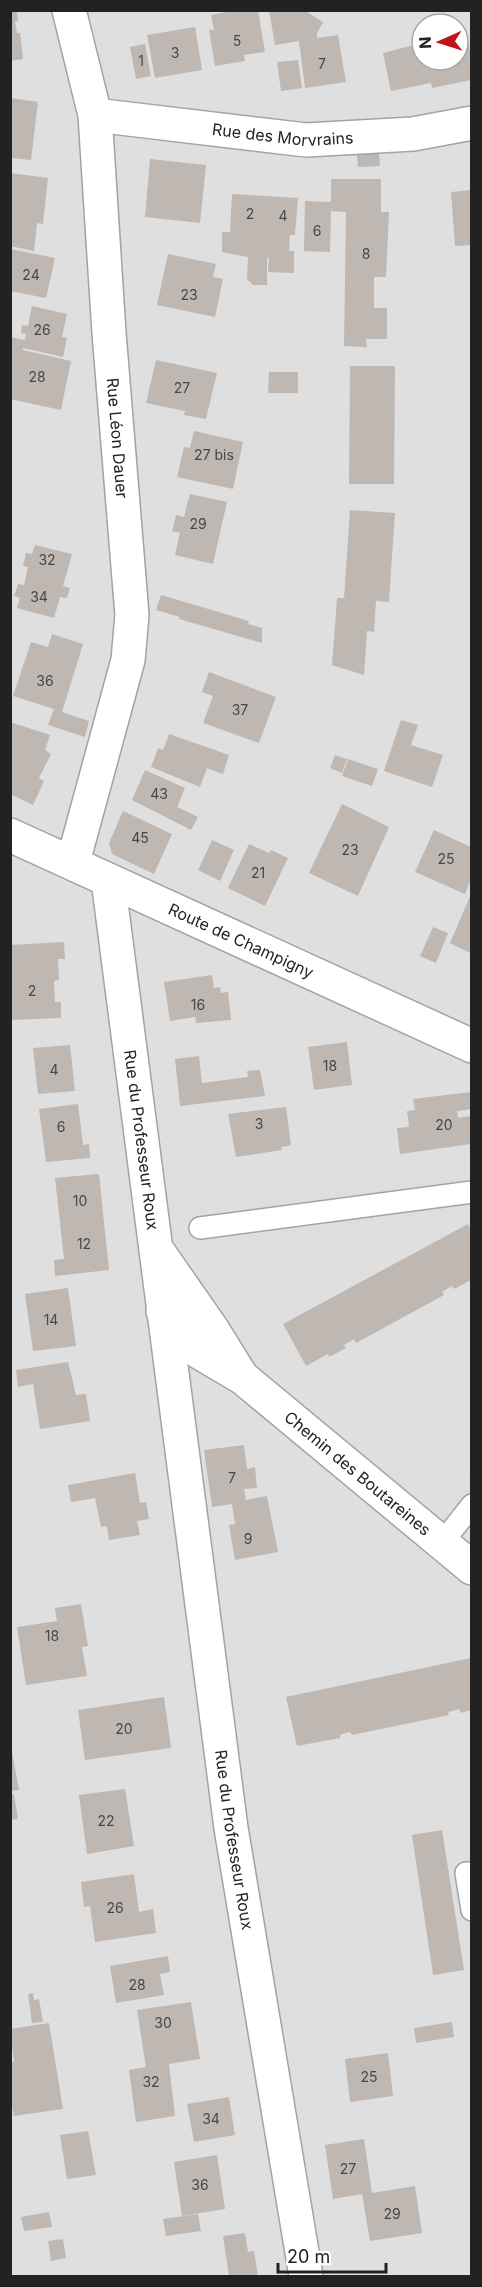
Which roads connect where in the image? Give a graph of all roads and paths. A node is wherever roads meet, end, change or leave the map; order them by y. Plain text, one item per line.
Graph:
1 (69, 10) edge
2 (95, 115) junction
3 (471, 123) edge
4 (10, 835) edge
5 (73, 862) junction
6 (108, 880) junction
7 (471, 1046) edge
8 (471, 1192) edge
9 (200, 1228) dead end
10 (155, 1247) junction
11 (163, 1311) junction
12 (206, 1341) junction
13 (174, 1400) junction
14 (471, 1505) edge
15 (442, 1544) junction
16 (471, 1568) edge
17 (471, 1873) edge
18 (471, 1910) edge
19 (306, 2277) edge

1 - 2 street, Rue Léon Dauer
2 - 3 street, Rue des Morvrains
2 - 5 street, Rue Léon Dauer
4 - 5 street, Route de Champigny
5 - 6 street, Route de Champigny
6 - 7 street, Route de Champigny
6 - 10 street, Rue du Professeur Roux
8 - 9 lane
10 - 11 street, Rue du Professeur Roux
10 - 12 street, Chemin des Boutareines
11 - 12 street, Chemin des Boutareines
11 - 13 street, Rue du Professeur Roux
12 - 13 street
12 - 15 street, Chemin des Boutareines
13 - 19 street, Rue du Professeur Roux
14 - 15 lane
15 - 16 street, Chemin des Boutareines
17 - 18 lane

